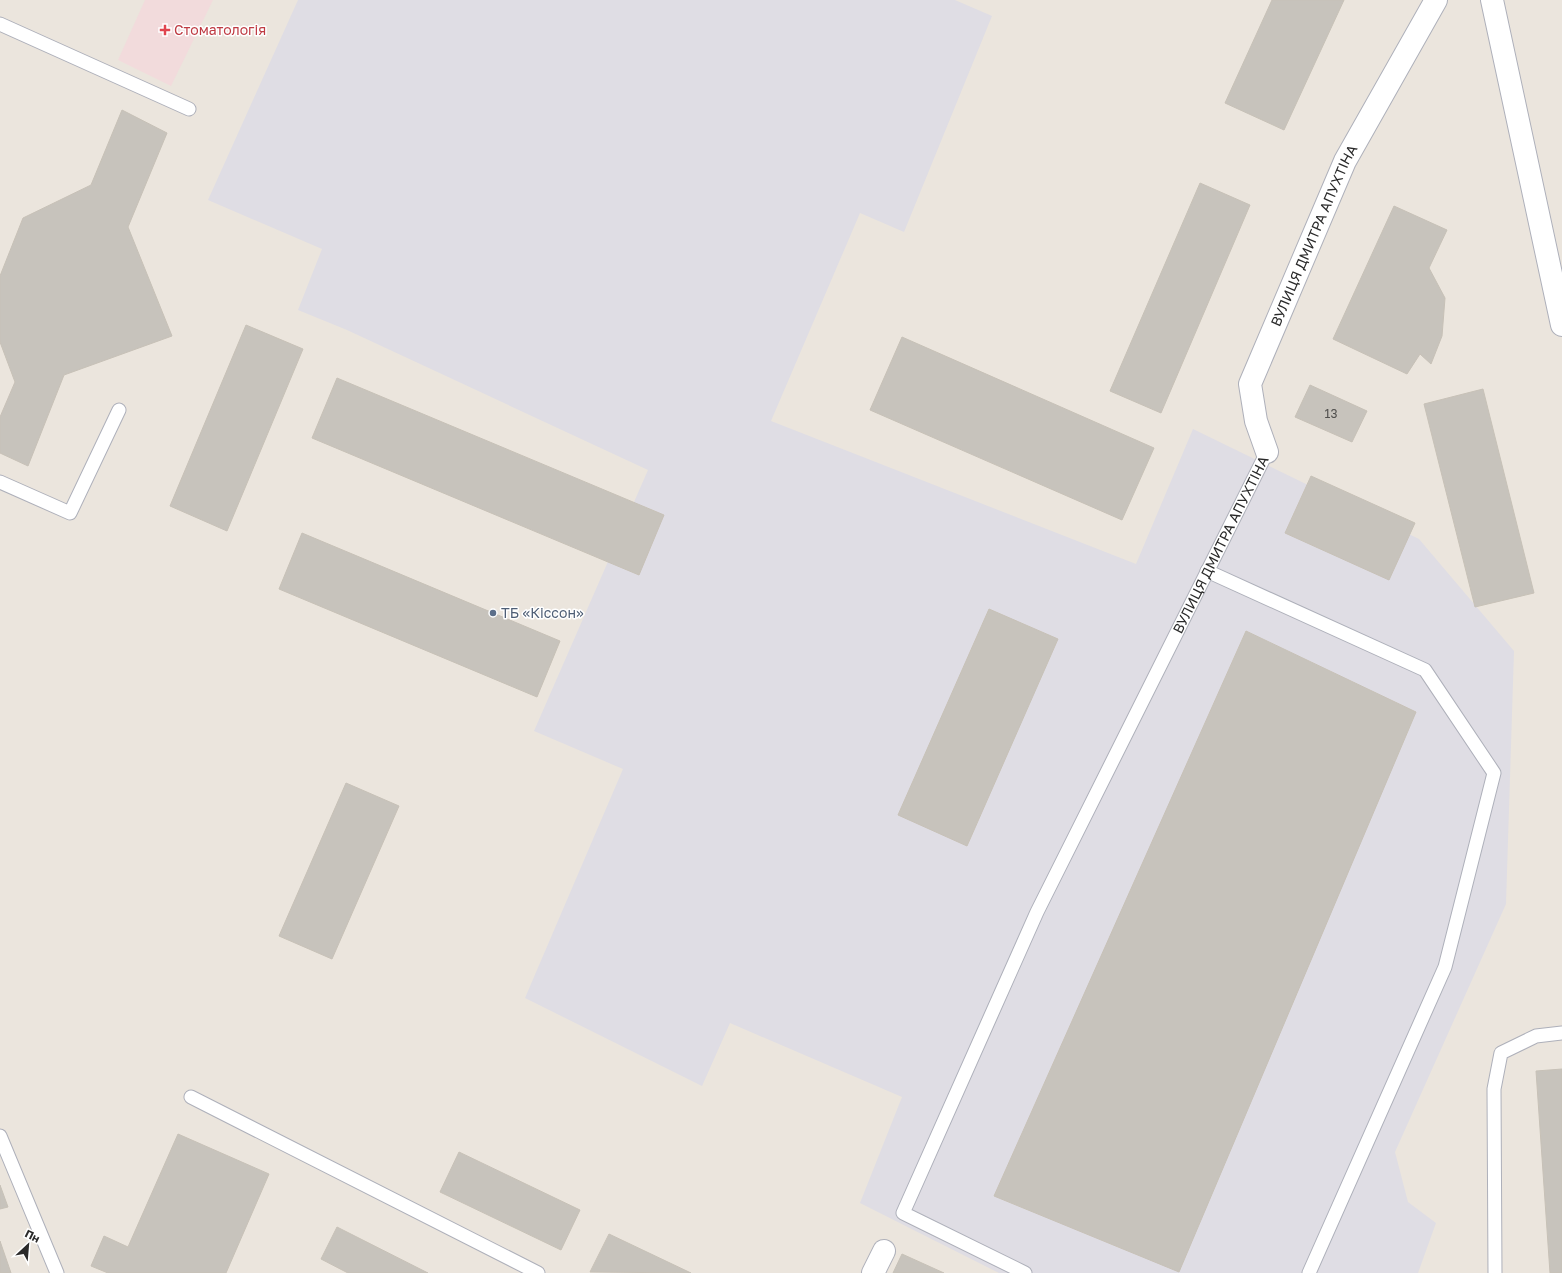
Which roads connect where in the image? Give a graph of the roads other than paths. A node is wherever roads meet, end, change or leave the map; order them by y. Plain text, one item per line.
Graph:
1 (1436, 0) edge
2 (1492, 0) edge
3 (0, 24) edge
4 (189, 109) dead end
5 (1562, 325) edge
6 (119, 410) dead end
7 (1267, 452) joint
8 (0, 482) edge
9 (1207, 571) junction
10 (1562, 1033) edge
11 (191, 1097) dead end
12 (0, 1136) edge
13 (884, 1251) dead end
14 (57, 1273) edge
15 (538, 1273) edge
16 (873, 1273) edge
17 (1025, 1273) edge
18 (1309, 1273) edge
19 (1495, 1273) edge

1 - 7 street, ВУЛИЦЯ ДМИТРА АПУХТІНА
2 - 5 street
3 - 4 lane
6 - 8 lane
7 - 9 lane, ВУЛИЦЯ ДМИТРА АПУХТІНА
9 - 17 lane, ВУЛИЦЯ ДМИТРА АПУХТІНА
9 - 18 lane
10 - 19 lane
11 - 15 lane
12 - 14 lane
13 - 16 street

